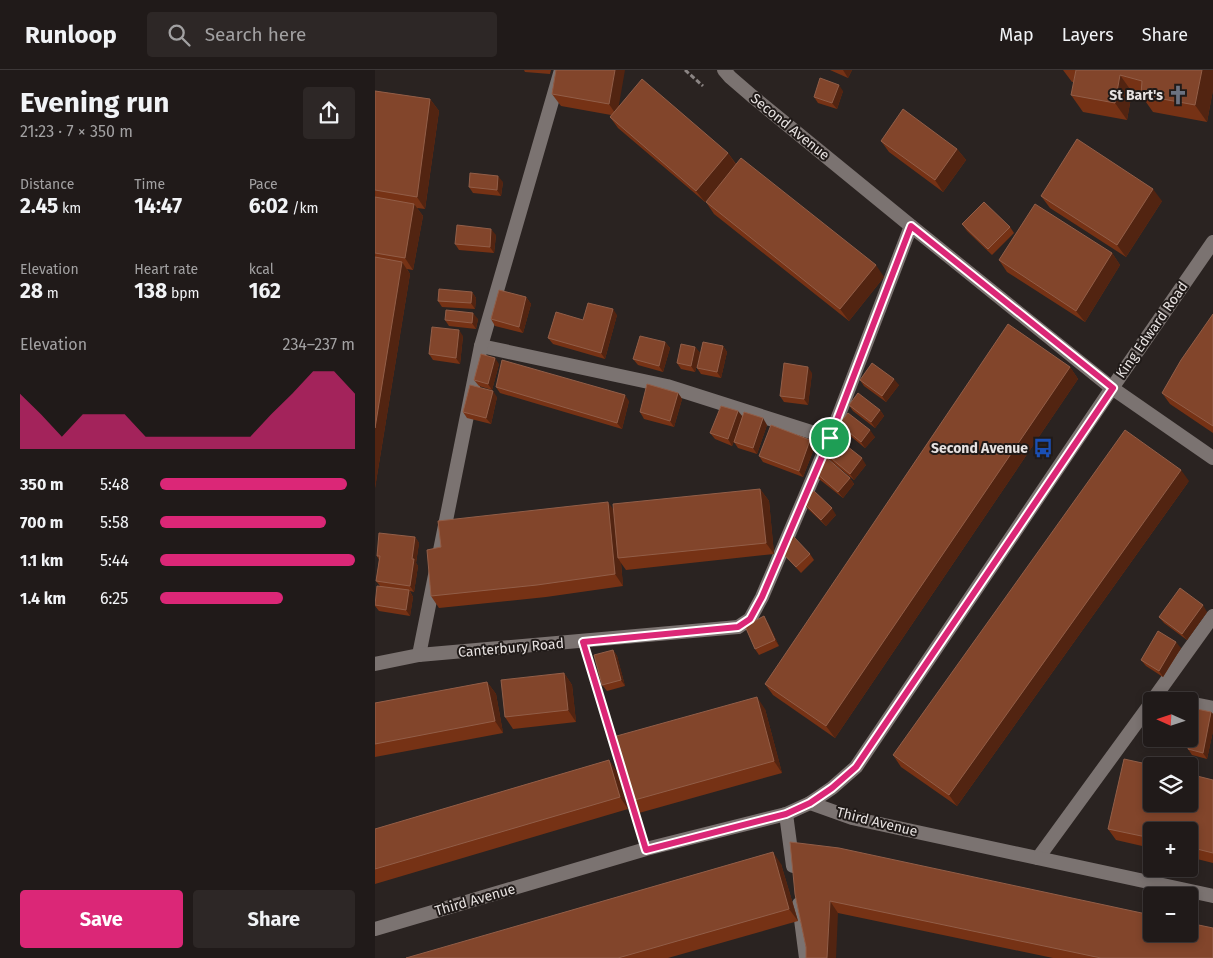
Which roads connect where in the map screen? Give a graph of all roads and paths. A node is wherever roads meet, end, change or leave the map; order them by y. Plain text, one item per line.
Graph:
1 (561, 70) edge
2 (725, 70) edge
3 (911, 226) junction
4 (1213, 242) edge
5 (481, 346) junction
6 (1113, 388) junction
7 (830, 438) junction
8 (1213, 458) edge
9 (1213, 616) edge
10 (583, 642) junction
11 (419, 655) junction
12 (375, 664) edge
13 (1159, 692) edge
14 (1198, 705) edge
15 (1213, 708) edge
16 (1143, 714) edge
17 (626, 783) edge
18 (629, 793) edge
19 (810, 803) junction
20 (786, 814) junction
21 (646, 850) junction
22 (1038, 858) junction
23 (1213, 896) edge
24 (375, 930) edge
25 (806, 958) edge

1 - 5 street
2 - 3 street, Second Avenue
3 - 6 street, Second Avenue
3 - 7 street
4 - 6 street, King Edward Road
5 - 7 street
5 - 11 street
6 - 8 street, Second Avenue
6 - 19 street, King Edward Road
7 - 10 street, Canterbury Road
9 - 13 street
10 - 11 street, Canterbury Road
10 - 17 path
11 - 12 street, Canterbury Road
14 - 15 street
16 - 22 street
18 - 21 path
19 - 20 street, Third Avenue
19 - 22 street, Third Avenue
20 - 21 street, Third Avenue
20 - 25 street
21 - 24 street, Third Avenue
22 - 23 street, Third Avenue

